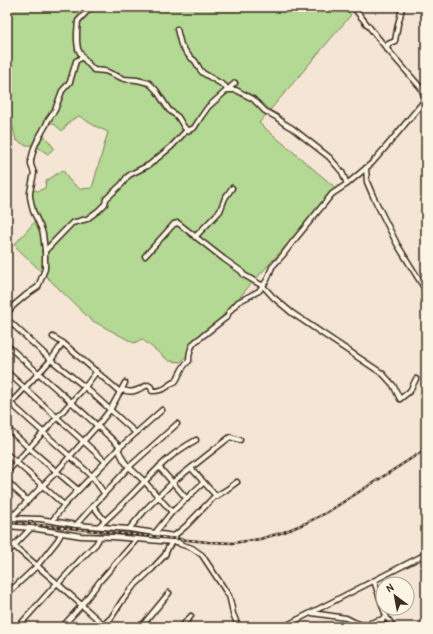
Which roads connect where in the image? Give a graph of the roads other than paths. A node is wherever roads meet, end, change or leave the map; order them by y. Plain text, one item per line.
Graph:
1 (91, 7) edge
2 (353, 7) edge
3 (402, 7) edge
4 (177, 29) dead end
5 (387, 49) junction
6 (83, 58) junction
7 (235, 83) dead end
8 (227, 90) junction
9 (187, 130) junction
10 (366, 168) junction
11 (347, 184) junction
12 (232, 188) dead end
13 (195, 237) junction
14 (45, 250) junction
15 (145, 256) dead end
16 (263, 286) junction
17 (426, 291) edge
18 (7, 314) edge
19 (7, 319) edge
20 (53, 337) dead end
21 (63, 343) junction
22 (7, 345) edge
23 (51, 360) junction
24 (97, 371) junction
25 (7, 372) edge
26 (39, 374) junction
27 (416, 378) dead end
28 (125, 383) dead end
29 (85, 387) junction
30 (25, 388) junction
31 (120, 392) junction
32 (9, 401) edge
33 (71, 402) junction
34 (7, 407) edge
35 (110, 410) junction
36 (162, 410) dead end
37 (57, 418) junction
38 (178, 424) dead end
39 (98, 425) junction
40 (7, 428) edge
41 (43, 433) junction
42 (136, 433) junction
43 (196, 440) dead end
44 (240, 440) dead end
45 (84, 442) junction
46 (29, 448) junction
47 (119, 448) junction
48 (7, 454) edge
49 (70, 457) junction
50 (16, 462) junction
51 (106, 462) junction
52 (129, 467) junction
53 (159, 467) junction
54 (190, 468) junction
55 (7, 472) edge
56 (56, 472) junction
57 (92, 476) junction
58 (7, 481) edge
59 (145, 482) junction
60 (173, 482) junction
61 (237, 482) dead end
62 (203, 483) junction
63 (42, 486) junction
64 (78, 490) junction
65 (104, 493) junction
66 (159, 496) junction
67 (216, 496) junction
68 (187, 498) junction
69 (28, 501) junction
70 (64, 505) junction
71 (93, 506) junction
72 (7, 509) edge
73 (172, 512) junction
74 (11, 517) edge
75 (52, 521) junction
76 (105, 521) junction
77 (76, 524) junction
78 (7, 526) edge
79 (99, 526) junction
80 (31, 528) junction
81 (129, 529) junction
82 (61, 533) junction
83 (155, 533) junction
84 (174, 536) junction
85 (100, 537) junction
86 (137, 539) junction
87 (7, 540) edge
88 (172, 542) junction
89 (178, 542) junction
90 (14, 546) junction
91 (7, 553) edge
92 (426, 554) edge
93 (37, 566) junction
94 (374, 580) junction
95 (375, 583) edge
96 (58, 584) junction
97 (7, 594) edge
98 (169, 594) dead end
99 (81, 606) junction
100 (311, 613) junction
101 (191, 616) dead end
102 (386, 616) edge
103 (383, 619) joint
104 (104, 626) edge
105 (18, 627) edge
106 (62, 627) edge
107 (141, 627) edge
108 (181, 627) edge
109 (237, 627) edge
110 (284, 627) edge
111 (381, 627) edge
112 (394, 627) edge

1 - 6 street
2 - 5 street
3 - 5 street
4 - 8 street
5 - 10 street
6 - 9 street
6 - 14 street
7 - 8 street
8 - 9 street
8 - 11 street
9 - 14 street
10 - 11 street
10 - 17 street
11 - 16 street
12 - 13 street
13 - 15 street
13 - 16 street
14 - 18 street
16 - 27 street
16 - 31 street
19 - 23 street
20 - 21 street
21 - 23 street
21 - 24 street
22 - 26 street
23 - 26 street
23 - 29 street
24 - 29 street
24 - 31 street
25 - 30 street
26 - 30 street
26 - 33 street
28 - 31 street
29 - 33 street
29 - 35 street
30 - 32 street
30 - 37 street
31 - 35 street
32 - 34 street
32 - 41 street
33 - 37 street
33 - 39 street
35 - 39 street
35 - 42 street
36 - 42 street
37 - 41 street
37 - 45 street
38 - 52 street
39 - 45 street
39 - 47 street
40 - 46 street
41 - 46 street
41 - 49 street
42 - 47 street
43 - 53 street
44 - 54 street
45 - 49 street
45 - 51 street
46 - 50 street
46 - 56 street
47 - 51 street
47 - 52 street
48 - 50 street
49 - 56 street
49 - 57 street
50 - 55 street
50 - 63 street
51 - 57 street
52 - 59 street
52 - 65 street
53 - 59 street
53 - 60 street
54 - 60 street
54 - 62 street
56 - 63 street
56 - 64 street
57 - 64 street
57 - 65 street
58 - 69 street
59 - 66 street
59 - 76 street
60 - 66 street
60 - 68 street
61 - 67 street
62 - 67 street
62 - 68 street
63 - 69 street
63 - 70 street
64 - 70 street
65 - 71 street
66 - 73 street
66 - 81 street
67 - 84 street
68 - 73 street
69 - 74 street
70 - 75 street
71 - 76 street
71 - 77 street
72 - 74 street
73 - 83 street
74 - 75 street
75 - 77 street
76 - 79 street
77 - 79 street
78 - 80 street
79 - 81 street
80 - 82 street
80 - 90 street
81 - 83 street
82 - 85 street
82 - 93 street
83 - 84 street
84 - 89 street
85 - 86 street
85 - 96 street
86 - 88 street
86 - 99 street
87 - 90 street
88 - 89 street
88 - 104 street
89 - 109 street
90 - 91 street
90 - 93 street
92 - 94 street
93 - 96 street
93 - 97 street
94 - 95 street
94 - 100 street
96 - 99 street
96 - 105 street
98 - 107 street
99 - 104 street
99 - 106 street
100 - 103 street
100 - 110 street
101 - 108 street
102 - 112 street
103 - 111 street

